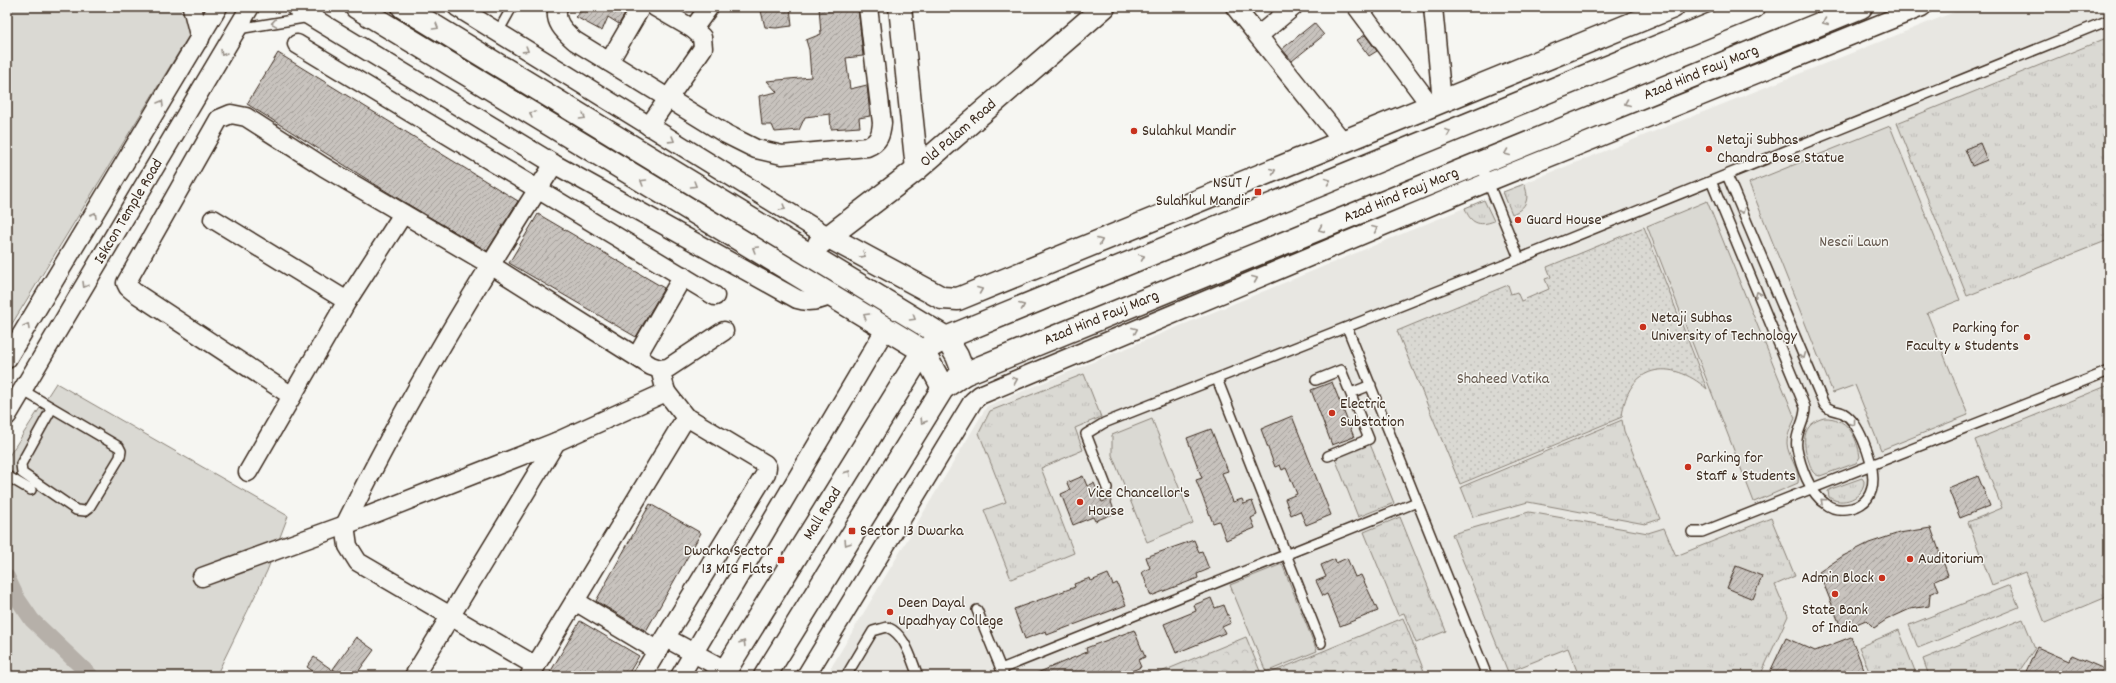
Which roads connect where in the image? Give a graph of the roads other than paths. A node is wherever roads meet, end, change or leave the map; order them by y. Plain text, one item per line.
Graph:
1 (192, 7) edge
2 (218, 7) edge
3 (250, 7) edge
4 (295, 7) edge
5 (356, 7) edge
6 (403, 7) edge
7 (457, 7) edge
8 (512, 7) edge
9 (558, 7) edge
10 (641, 7) edge
11 (655, 7) edge
12 (709, 7) edge
13 (868, 7) edge
14 (900, 7) edge
15 (1104, 7) edge
16 (1235, 7) edge
17 (1293, 7) edge
18 (1357, 7) edge
19 (1433, 7) edge
20 (1673, 7) edge
21 (1754, 7) edge
22 (1861, 7) edge
23 (1922, 7) edge
24 (311, 17) junction
25 (2109, 20) edge
26 (238, 29) junction
27 (693, 29) junction
28 (498, 32) junction
29 (1258, 36) junction
30 (200, 39) junction
31 (298, 44) dead end
32 (609, 62) junction
33 (668, 99) junction
34 (1436, 104) junction
35 (649, 126) junction
36 (1343, 142) junction
37 (554, 164) junction
38 (917, 169) junction
39 (1483, 173) junction
40 (1727, 175) junction
41 (1711, 181) junction
42 (538, 189) junction
43 (403, 214) junction
44 (212, 219) dead end
45 (829, 236) junction
46 (808, 254) junction
47 (1519, 258) junction
48 (489, 264) junction
49 (682, 276) junction
50 (831, 295) junction
51 (715, 296) dead end
52 (347, 301) junction
53 (1347, 327) junction
54 (886, 328) junction
55 (724, 332) dead end
56 (946, 338) junction
57 (923, 351) junction
58 (637, 356) junction
59 (7, 359) edge
60 (660, 369) junction
61 (2109, 371) edge
62 (964, 374) junction
63 (1217, 379) junction
64 (1316, 380) dead end
65 (1371, 385) junction
66 (943, 388) junction
67 (22, 390) junction
68 (666, 392) junction
69 (1350, 393) junction
70 (292, 396) junction
71 (52, 408) junction
72 (7, 416) edge
73 (687, 419) junction
74 (556, 442) junction
75 (1328, 456) dead end
76 (1872, 465) junction
77 (248, 472) dead end
78 (7, 476) edge
79 (1107, 488) dead end
80 (1813, 488) junction
81 (31, 490) dead end
82 (1417, 502) junction
83 (345, 525) junction
84 (1692, 532) dead end
85 (1287, 555) junction
86 (202, 577) dead end
87 (575, 601) junction
88 (977, 610) dead end
89 (451, 616) junction
90 (1321, 643) dead end
91 (662, 645) junction
92 (694, 653) junction
93 (532, 671) edge
94 (724, 673) edge
95 (1002, 673) edge
96 (414, 676) edge
97 (642, 676) edge
98 (680, 676) edge
99 (765, 676) edge
100 (806, 676) edge
101 (846, 676) edge
102 (918, 676) edge
103 (1487, 676) edge

1 - 30 street
2 - 30 street, Iskcon Temple Road
3 - 26 street, Iskcon Temple Road
4 - 24 street
50 -> 5 street
6 -> 46 street
7 - 28 street
8 - 28 lane
9 - 32 street
10 - 32 street
11 - 27 street
12 - 27 street
13 - 33 street
14 - 38 street
15 - 38 street, Old Palam Road
16 - 29 street
17 - 29 street
18 - 34 street
19 - 34 street
20 - 34 street
56 -> 21 street
22 -> 39 street, Azad Hind Fauj Marg
23 - 39 street
24 -> 26 lane
24 - 37 street
25 - 40 lane
26 -> 67 street, Iskcon Temple Road
27 - 33 street
28 -> 35 street
29 - 36 street
59 -> 30 street, Iskcon Temple Road
31 - 42 street
32 - 33 street
33 - 35 street
34 - 36 street
35 -> 45 street
45 -> 36 street
37 - 42 street
37 - 50 street
38 - 45 street, Old Palam Road
39 - 47 lane
39 -> 62 street, Azad Hind Fauj Marg
100 -> 39 street
40 - 41 lane
40 -> 76 lane
41 - 47 lane
80 -> 41 lane
42 - 48 street
42 - 49 street
43 - 48 street
43 - 52 street
43 - 70 street
44 - 52 street
45 - 46 street, Old Palam Road
46 -> 56 street
47 - 53 lane
48 - 58 street
48 - 83 street
49 - 51 street
49 - 58 street
54 -> 50 street
52 - 70 street
53 - 63 lane
53 - 65 lane
54 - 57 street
54 - 92 street
55 - 60 street
56 - 57 street
56 - 62 street
57 - 66 street
94 -> 57 street, Mall Road
58 - 60 street
60 - 68 street
61 - 76 lane
62 - 66 street, Azad Hind Fauj Marg
63 - 79 lane
63 - 85 lane
64 - 69 lane
65 - 69 lane
65 - 82 lane
66 -> 99 street
67 - 71 lane
67 - 72 street, Iskcon Temple Road
68 - 73 street
68 - 74 street
69 - 75 lane
70 - 77 street
71 - 71 lane
73 - 87 street
73 - 91 street
74 - 83 street
74 - 89 street
76 - 80 lane
76 -> 80 lane
78 - 81 lane
80 - 84 lane
82 - 85 lane
82 - 103 lane
83 - 86 street
83 - 89 street
85 - 90 lane
85 - 95 lane
87 - 91 street
87 - 93 street
88 - 95 lane
89 - 93 street
89 - 96 street
91 - 92 street
91 - 97 street
92 - 94 street
92 - 98 street
101 - 102 lane

